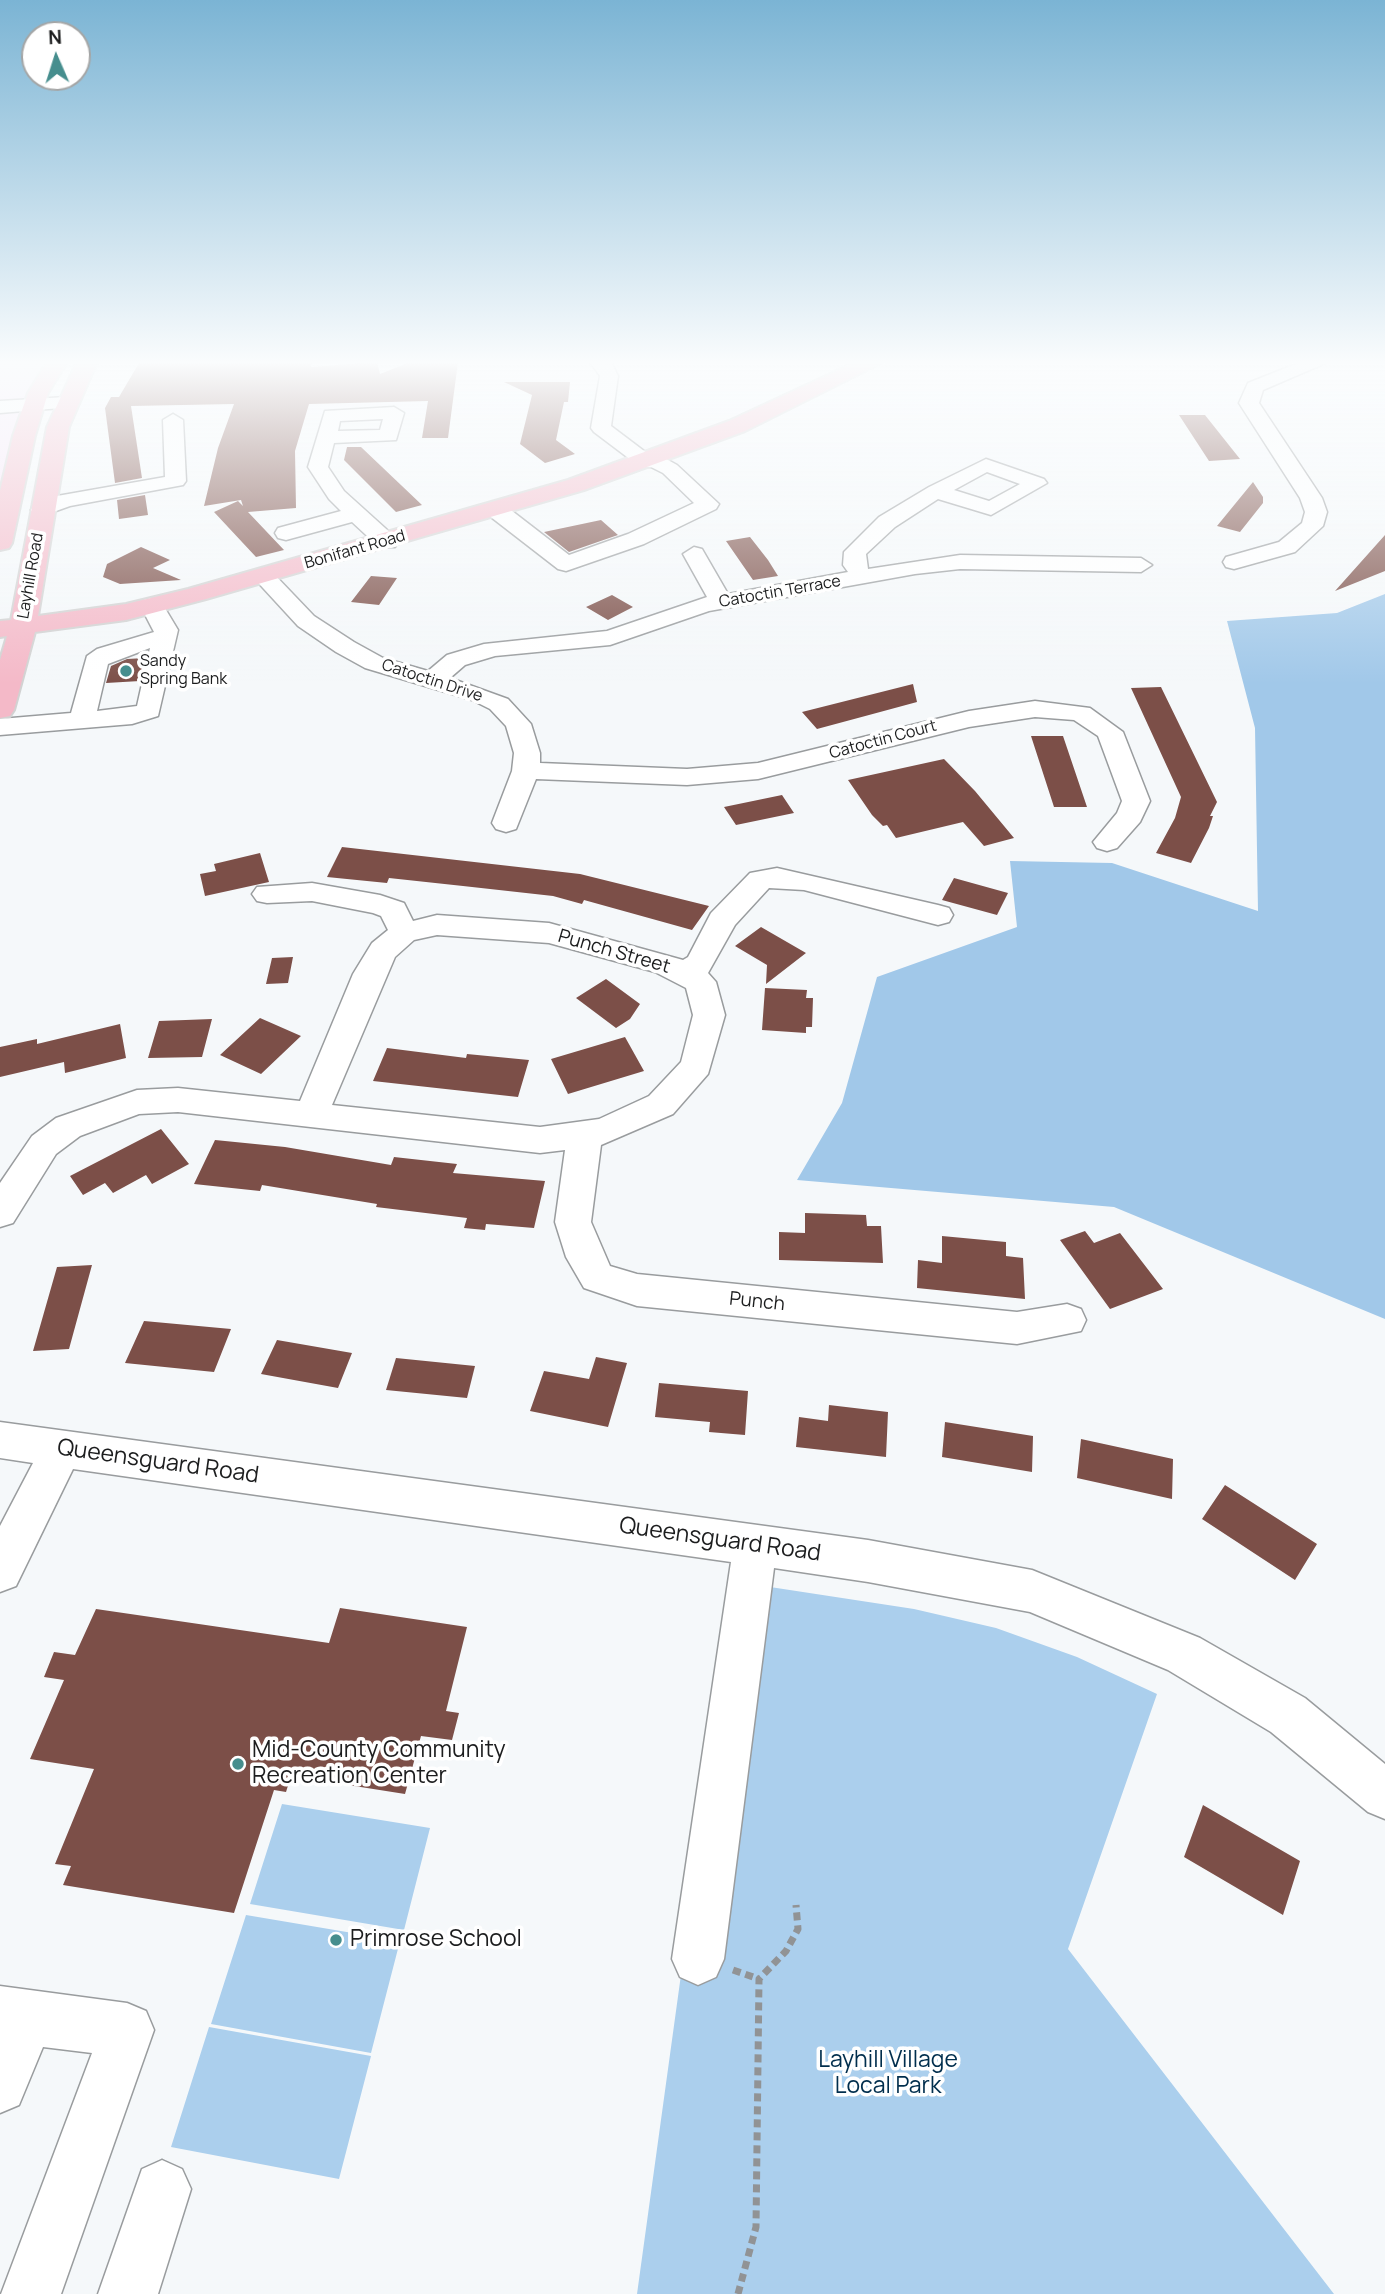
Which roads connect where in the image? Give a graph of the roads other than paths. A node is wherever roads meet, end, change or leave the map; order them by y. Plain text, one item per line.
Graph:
1 (50, 469) edge
2 (175, 469) edge
3 (319, 469) edge
4 (623, 469) edge
5 (670, 469) edge
6 (1292, 469) edge
7 (7, 477) edge
8 (936, 491) dead end
9 (495, 509) junction
10 (43, 510) junction
11 (356, 514) junction
12 (286, 533) dead end
13 (387, 542) junction
14 (0, 543) edge
15 (694, 554) dead end
16 (1234, 562) dead end
17 (1141, 565) dead end
18 (263, 576) junction
19 (863, 578) junction
20 (722, 603) junction
21 (152, 606) junction
22 (11, 628) edge
23 (165, 636) junction
24 (432, 680) junction
25 (0, 710) edge
26 (82, 720) junction
27 (0, 727) edge
28 (526, 771) junction
29 (506, 823) dead end
30 (1107, 842) dead end
31 (267, 894) dead end
32 (938, 915) dead end
33 (404, 933) junction
34 (684, 974) junction
35 (311, 1115) junction
36 (585, 1133) junction
37 (0, 1213) edge
38 (1067, 1320) dead end
39 (0, 1440) edge
40 (62, 1448) junction
41 (755, 1545) junction
42 (0, 1571) edge
43 (1385, 1795) edge
44 (698, 1959) dead end
45 (14, 2016) edge
46 (0, 2086) edge
47 (162, 2189) dead end
48 (31, 2294) edge
49 (128, 2294) edge

1 - 10 main road, Layhill Road
2 - 10 street
3 - 11 street
4 - 9 main road, Bonifant Road
5 - 9 street
6 - 16 street
7 - 14 main road, Layhill Road
8 - 19 street
9 - 13 main road, Bonifant Road
10 - 22 main road, Layhill Road
11 - 12 street
11 - 13 street
13 - 18 main road, Bonifant Road
15 - 20 street
17 - 19 street, Catoctin Terrace
18 - 21 main road, Bonifant Road
18 - 24 street, Catoctin Drive
19 - 20 street, Catoctin Terrace
20 - 24 street, Catoctin Terrace
21 - 22 main road, Bonifant Road
21 - 23 street
22 - 25 main road, Layhill Road
23 - 26 street
23 - 26 street
24 - 28 street, Catoctin Drive
26 - 27 street
28 - 29 street, Catoctin Drive
28 - 30 street, Catoctin Court
31 - 33 street
32 - 34 street
33 - 34 street, Punch Street
33 - 35 street
34 - 36 street, Punch Street
35 - 36 street, Punch Street
35 - 37 street, Punch Street
36 - 38 street, Punch
39 - 40 street, Queensguard Road
40 - 41 street, Queensguard Road
40 - 42 street
41 - 43 street, Queensguard Road
41 - 44 street
45 - 46 street
45 - 48 street
47 - 49 street

